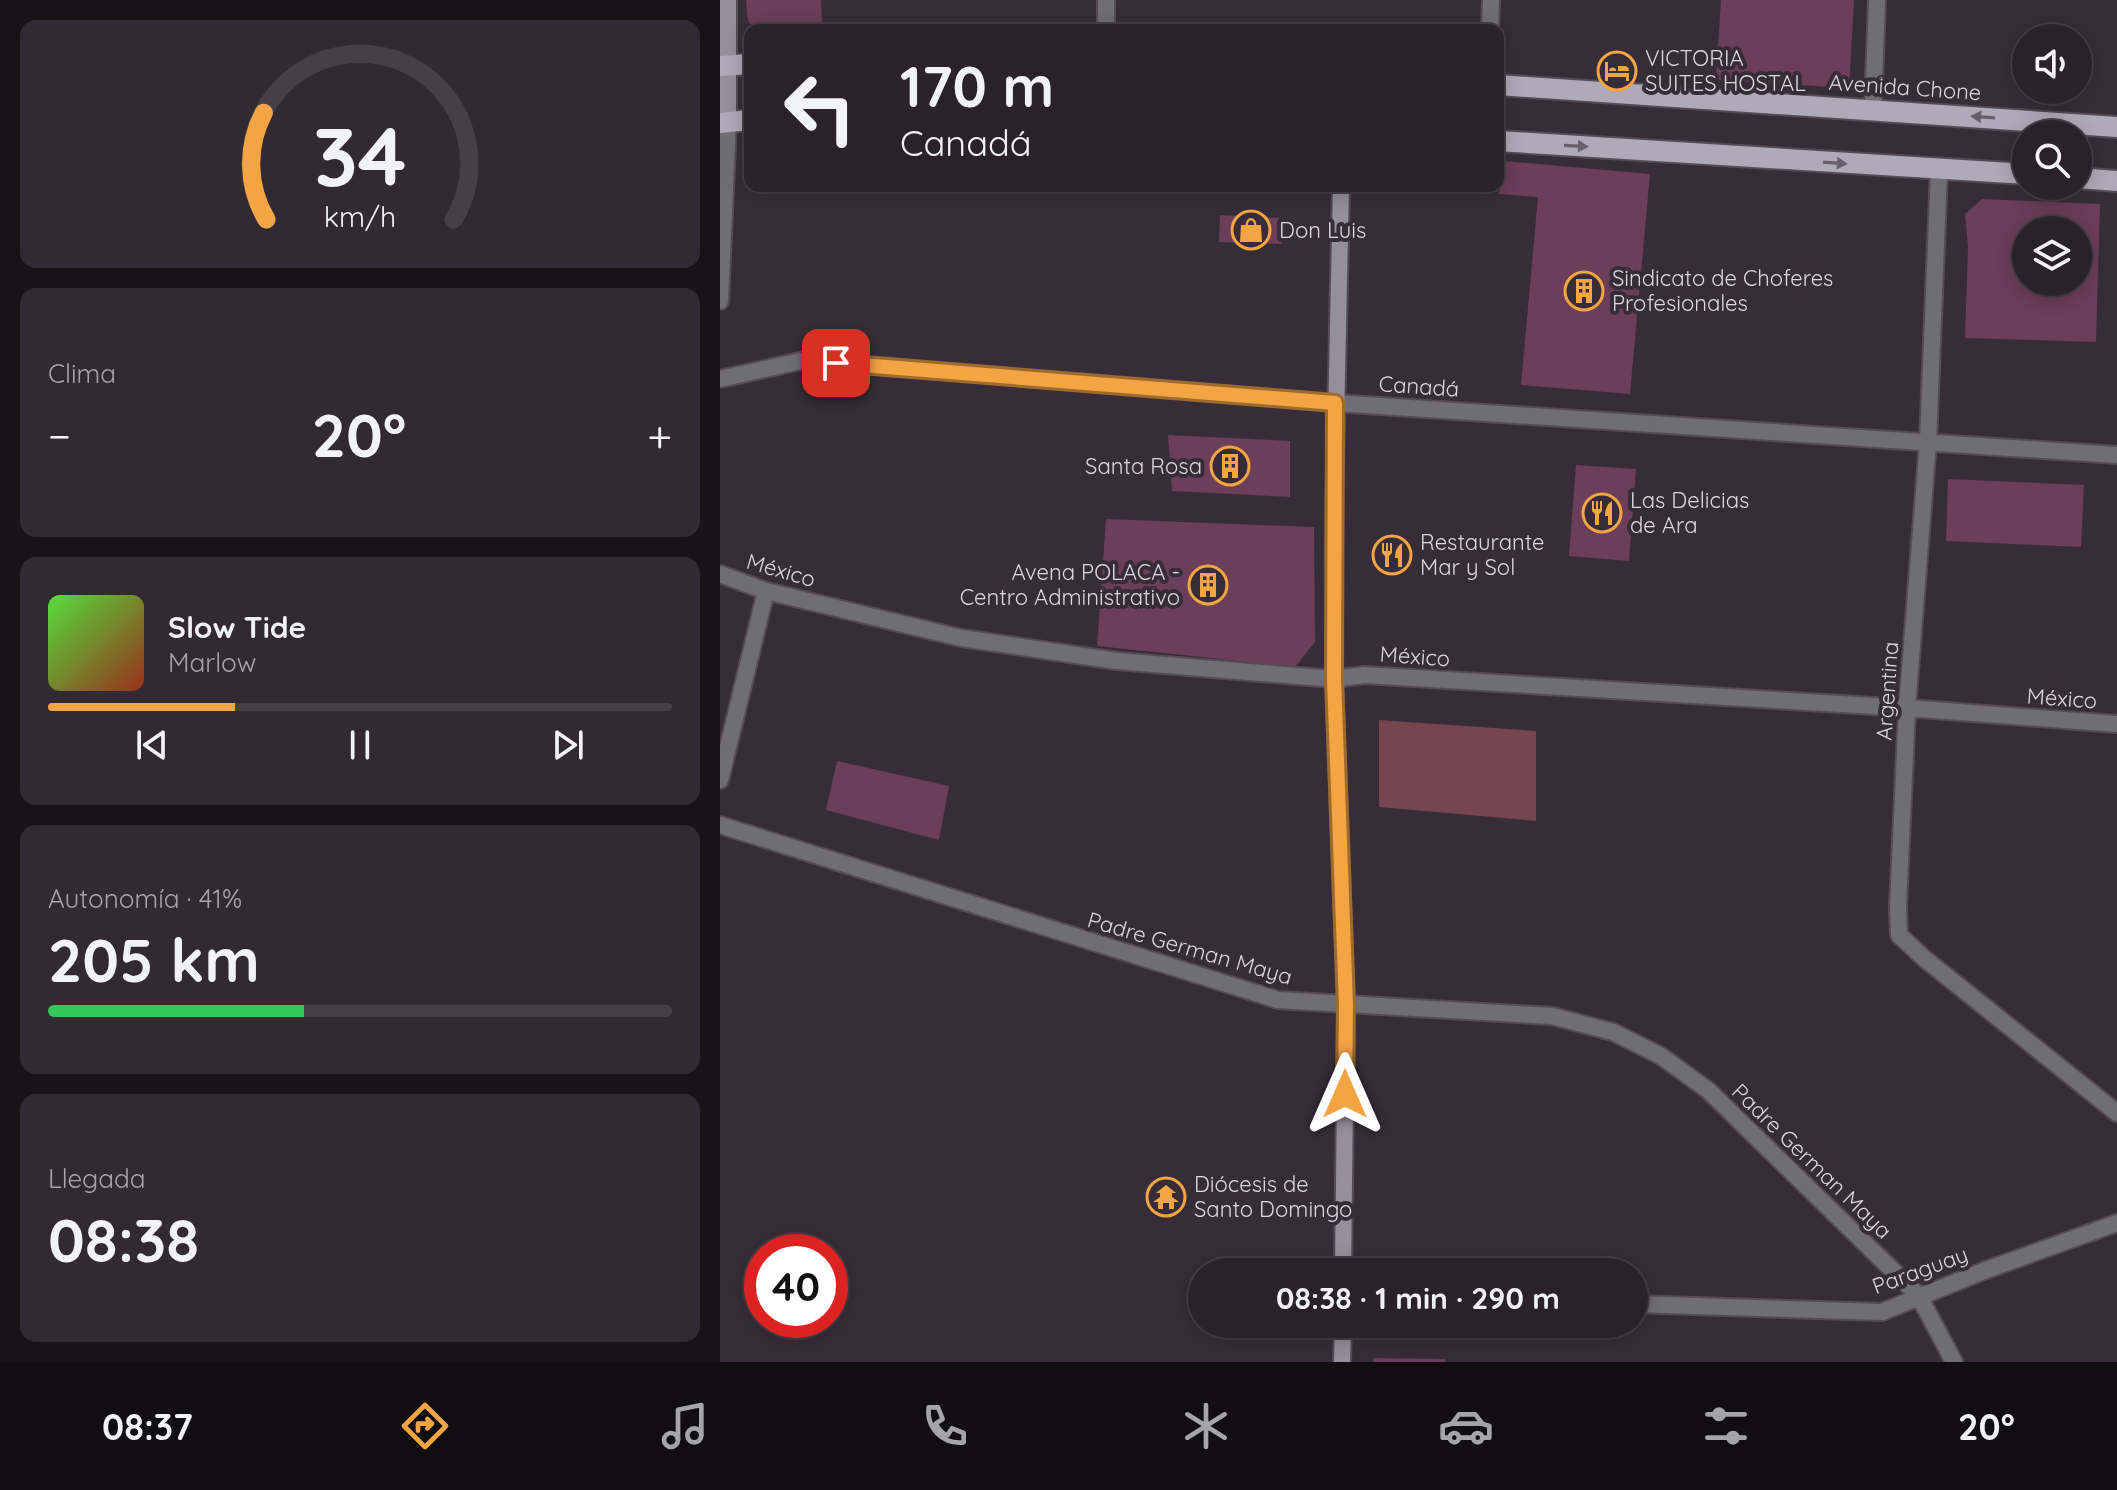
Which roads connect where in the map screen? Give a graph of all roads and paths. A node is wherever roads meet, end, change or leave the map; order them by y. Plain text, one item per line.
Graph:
1 (728, 0) edge
2 (1106, 0) edge
3 (1491, 0) edge
4 (1877, 0) edge
5 (1106, 24) edge
6 (1490, 24) edge
7 (733, 65) edge
8 (1504, 85) edge
9 (1873, 109) junction
10 (744, 120) edge
11 (724, 122) edge
12 (2117, 127) edge
13 (1504, 141) edge
14 (1939, 170) junction
15 (2012, 173) edge
16 (2092, 179) edge
17 (2117, 181) edge
18 (1341, 192) edge
19 (720, 301) edge
20 (720, 379) edge
21 (1335, 403) junction
22 (1928, 442) junction
23 (2117, 455) edge
24 (720, 574) edge
25 (766, 591) junction
26 (1334, 679) junction
27 (1907, 708) junction
28 (2117, 724) edge
29 (720, 780) edge
30 (720, 825) edge
31 (1346, 1005) junction
32 (2117, 1113) edge
33 (2117, 1223) edge
34 (1343, 1258) edge
35 (1919, 1296) junction
36 (1648, 1304) edge
37 (1343, 1338) edge
38 (1342, 1362) edge
39 (1954, 1362) edge

1 - 7 street
2 - 5 street
3 - 6 street
4 - 9 street
7 - 11 street
8 - 9 main road, Avenida Chone
12 -> 9 main road, Avenida Chone
10 - 11 main road
11 - 19 street
13 -> 14 main road
14 - 15 main road
14 - 22 street, Argentina
16 - 17 main road
18 - 21 street
20 - 21 street, Canadá
21 - 22 street, Canadá
21 - 26 street
22 - 23 street, Canadá
22 - 27 street, Argentina
24 - 25 street, México
25 - 26 street, México
25 - 29 street
26 - 27 street, México
26 - 31 street
27 - 28 street, México
27 - 32 street, Argentina
30 - 31 street, Padre German Maya
31 - 34 street
31 - 35 street, Padre German Maya
33 - 35 street, Paraguay
35 - 36 street, Paraguay
35 - 39 street, Padre German Maya
37 - 38 street

